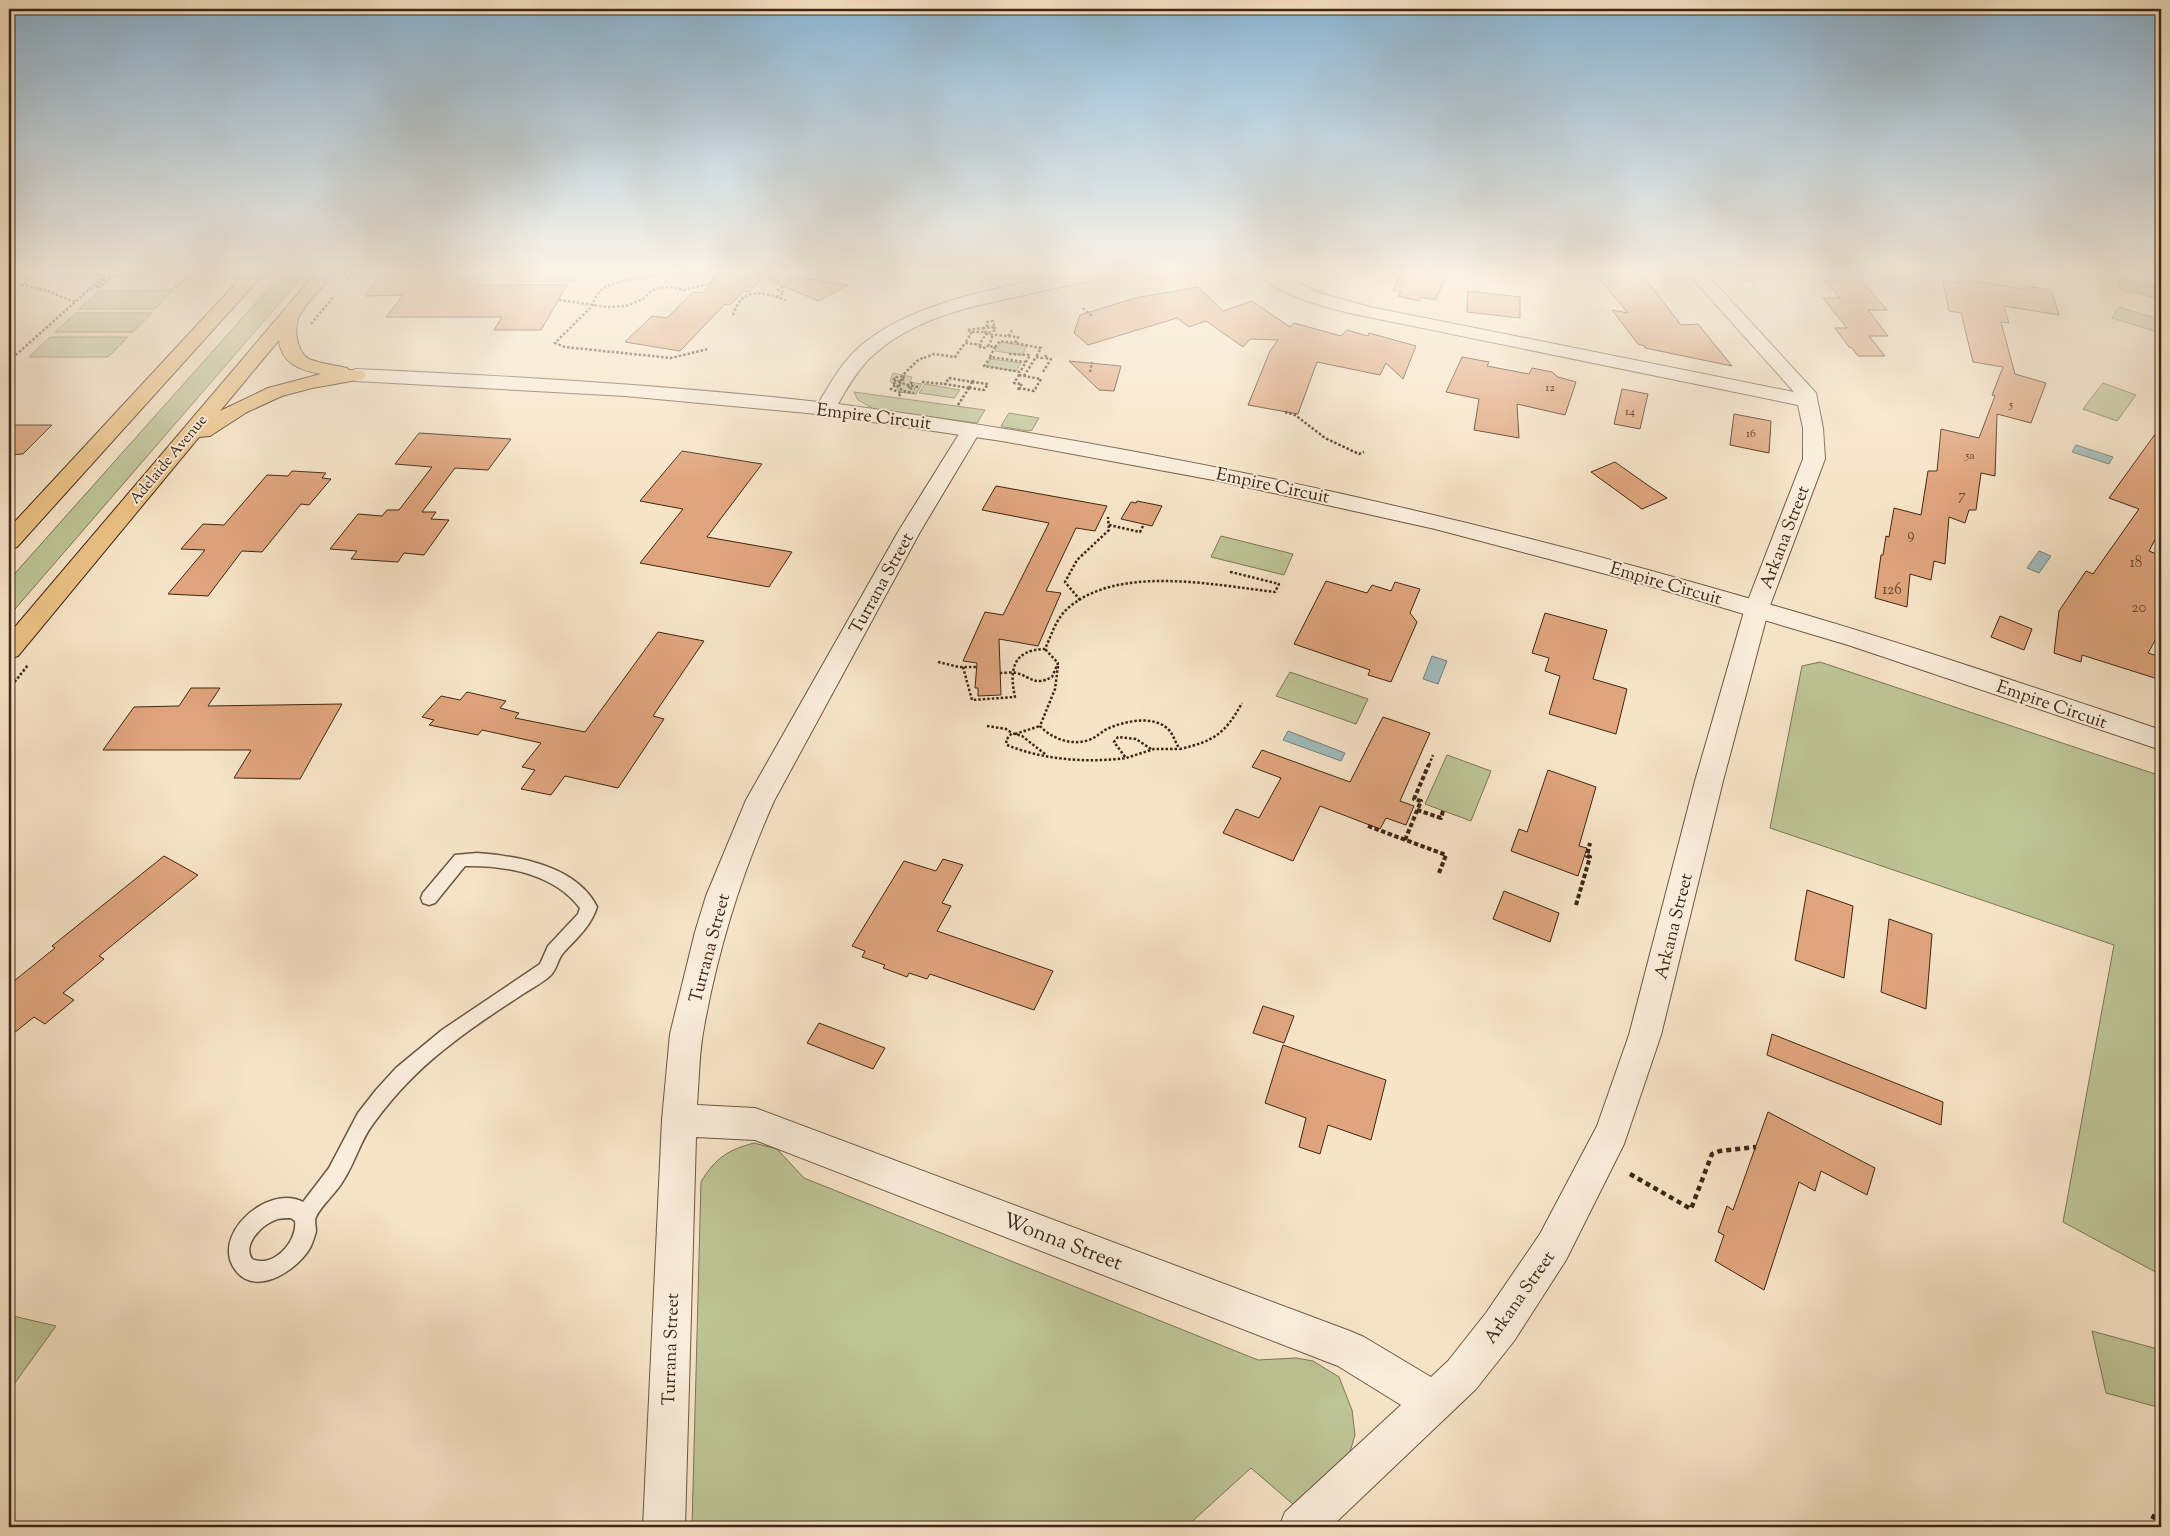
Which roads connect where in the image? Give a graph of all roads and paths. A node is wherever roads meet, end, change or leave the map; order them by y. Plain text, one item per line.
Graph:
1 (33, 341) edge
2 (193, 341) edge
3 (268, 341) edge
4 (287, 341) edge
5 (556, 341) edge
6 (880, 341) edge
7 (981, 341) edge
8 (991, 341) edge
9 (1508, 341) edge
10 (1759, 341) edge
11 (965, 342) joint
12 (1015, 343) joint
13 (978, 345) junction
14 (988, 346) junction
15 (995, 347) junction
16 (708, 350) dead end
17 (1009, 354) dead end
18 (989, 357) junction
19 (1036, 357) junction
20 (9, 361) edge
21 (1025, 362) junction
22 (1092, 362) dead end
23 (982, 363) dead end
24 (986, 363) junction
25 (1043, 372) dead end
26 (1090, 372) dead end
27 (1019, 374) junction
28 (356, 375) junction
29 (945, 376) dead end
30 (1024, 376) junction
31 (949, 378) junction
32 (942, 381) dead end
33 (973, 381) junction
34 (902, 382) junction
35 (922, 382) dead end
36 (946, 383) junction
37 (895, 385) junction
38 (902, 387) dead end
39 (918, 387) dead end
40 (970, 388) junction
41 (914, 393) dead end
42 (899, 396) dead end
43 (1808, 401) junction
44 (958, 405) dead end
45 (824, 410) junction
46 (1285, 412) dead end
47 (970, 430) junction
48 (1364, 452) dead end
49 (172, 454) junction
50 (1108, 517) dead end
51 (1144, 524) dead end
52 (1108, 525) junction
53 (9, 542) edge
54 (1232, 570) dead end
55 (1080, 600) junction
56 (1757, 608) junction
57 (1045, 649) junction
58 (9, 650) edge
59 (34, 658) dead end
60 (938, 662) dead end
61 (1058, 666) junction
62 (963, 667) junction
63 (976, 667) dead end
64 (1011, 672) junction
65 (1000, 673) dead end
66 (9, 689) edge
67 (1242, 703) dead end
68 (987, 726) dead end
69 (1040, 726) junction
70 (1013, 734) junction
71 (2161, 740) edge
72 (1151, 749) junction
73 (1180, 749) junction
74 (1045, 754) junction
75 (1433, 755) dead end
76 (1126, 758) junction
77 (1418, 810) junction
78 (1444, 811) dead end
79 (1368, 826) dead end
80 (1405, 840) junction
81 (1590, 842) dead end
82 (1439, 873) dead end
83 (429, 898) dead end
84 (1576, 905) dead end
85 (679, 1120) junction
86 (1756, 1147) dead end
87 (1630, 1174) dead end
88 (304, 1215) dead end
89 (1434, 1402) junction
90 (2161, 1503) edge
91 (664, 1527) edge
92 (1300, 1527) edge
93 (2148, 1527) edge

1 - 20 path
2 - 53 highway
3 - 49 highway, Adelaide Avenue
4 - 28 highway
5 - 16 path
6 - 45 street
7 - 13 path
8 - 14 path
9 - 43 street
10 - 43 street, Arkana Street
11 - 13 path
11 - 34 path
12 - 15 path
12 - 19 path
13 - 14 path
14 - 15 path
15 - 18 path
17 - 21 path
18 - 21 path
18 - 24 path
19 - 25 path
19 - 30 path
21 - 27 path
22 - 26 path
23 - 24 path
24 - 27 path
27 - 30 path
27 - 30 path
28 - 45 street, Empire Circuit
28 - 49 highway
29 - 31 path
31 - 33 path
31 - 36 path
32 - 36 path
33 - 40 path
33 - 40 path
34 - 37 path
34 - 38 path
34 - 39 path
35 - 36 path
36 - 40 path
37 - 41 path
37 - 42 path
40 - 44 path
43 - 56 street, Arkana Street
45 - 47 street, Empire Circuit
46 - 48 path
47 - 56 street, Empire Circuit
47 - 85 street, Turrana Street
49 - 58 highway, Adelaide Avenue
50 - 52 path
51 - 52 path
52 - 55 path
54 - 55 path
55 - 57 path
56 - 71 street, Empire Circuit
56 - 89 street, Arkana Street
57 - 61 path
57 - 64 path
59 - 66 path
60 - 62 path
61 - 64 path
61 - 69 path
62 - 63 path
62 - 64 path
64 - 65 path
67 - 73 path
68 - 70 path
69 - 70 path
69 - 73 path
70 - 74 path
70 - 74 path
72 - 73 path
72 - 76 path
72 - 76 path
74 - 76 path
75 - 77 path
77 - 78 path
77 - 80 path
79 - 80 path
80 - 82 path
81 - 84 path
83 - 88 lane
85 - 89 street, Wonna Street
85 - 91 street, Turrana Street
86 - 87 path
89 - 92 street, Arkana Street
90 - 93 path

